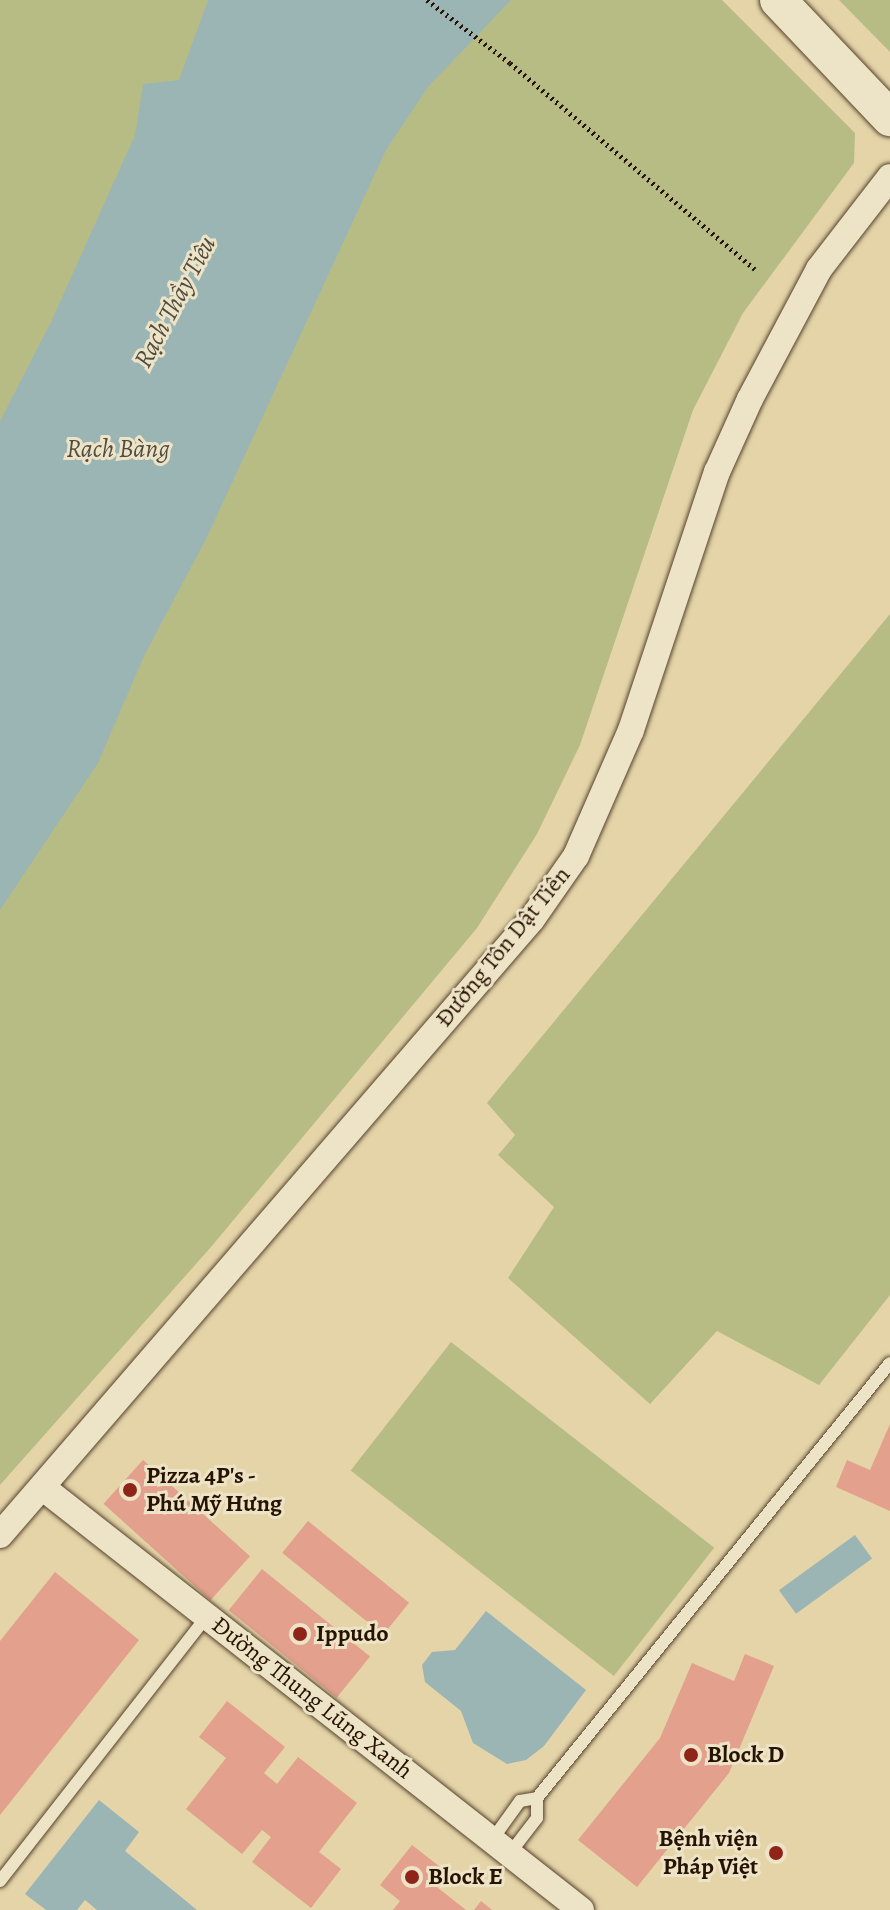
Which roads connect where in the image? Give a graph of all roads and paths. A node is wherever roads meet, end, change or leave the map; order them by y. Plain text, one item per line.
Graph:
1 (427, 0) edge
2 (782, 4) edge
3 (890, 118) edge
4 (890, 177) edge
5 (755, 269) dead end
6 (890, 1363) edge
7 (42, 1487) junction
8 (0, 1535) edge
9 (207, 1616) junction
10 (537, 1798) junction
11 (501, 1847) junction
12 (0, 1881) edge
13 (581, 1910) edge

1 - 5 path
2 - 3 street
4 - 7 street, Đường Tôn Dật Tiên
6 - 10 lane
7 - 8 street, Đường Tôn Dật Tiên
7 - 9 street, Đường Thung Lũng Xanh
9 - 11 street, Đường Thung Lũng Xanh
9 - 12 lane
10 - 11 lane
10 - 11 lane
11 - 13 street, Đường Thung Lũng Xanh

